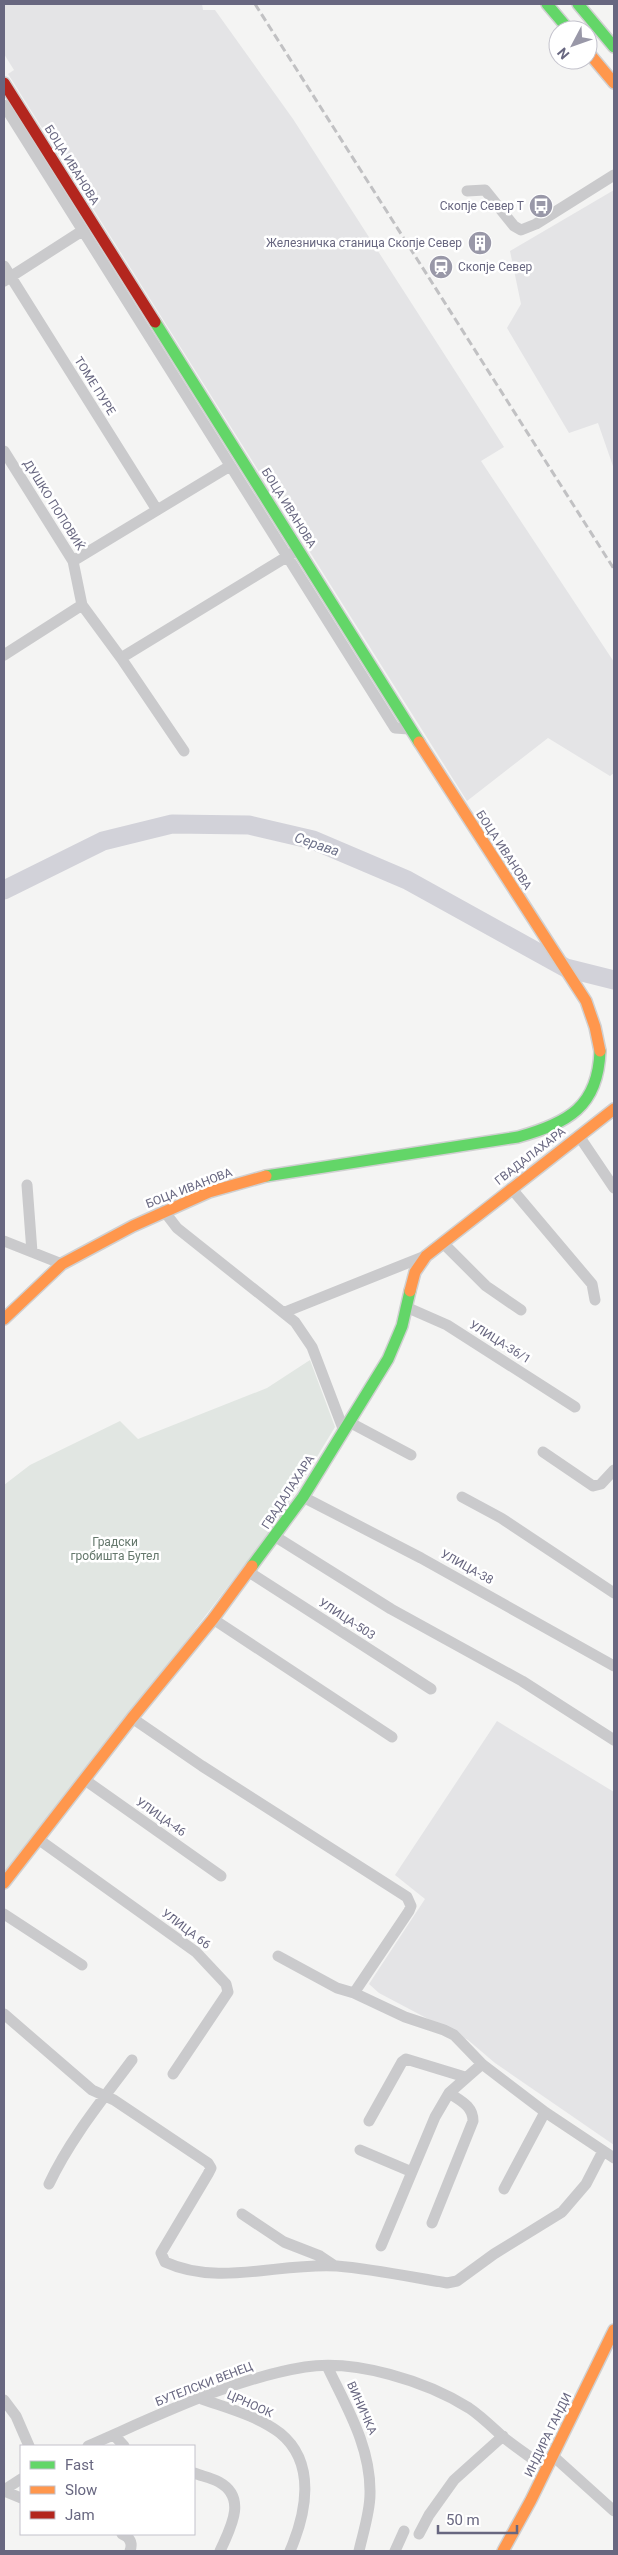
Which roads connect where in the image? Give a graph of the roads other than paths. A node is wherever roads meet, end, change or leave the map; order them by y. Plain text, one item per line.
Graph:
1 (547, 4) edge
2 (578, 4) edge
3 (561, 20) edge
4 (614, 46) edge
5 (598, 64) edge
6 (4, 83) edge
7 (614, 83) edge
8 (4, 105) edge
9 (614, 175) edge
10 (467, 191) dead end
11 (82, 231) junction
12 (4, 266) edge
13 (7, 278) edge
14 (140, 299) junction
15 (129, 306) junction
16 (4, 451) edge
17 (230, 466) junction
18 (157, 510) junction
19 (299, 550) junction
20 (287, 556) junction
21 (73, 561) junction
22 (82, 605) junction
23 (4, 655) edge
24 (122, 658) junction
25 (409, 729) junction
26 (184, 751) dead end
27 (585, 1105) junction
28 (614, 1109) edge
29 (590, 1127) junction
30 (579, 1136) junction
31 (27, 1185) dead end
32 (511, 1188) junction
33 (614, 1188) edge
34 (164, 1211) junction
35 (4, 1241) edge
36 (443, 1243) junction
37 (32, 1252) junction
38 (426, 1256) junction
39 (62, 1264) junction
40 (595, 1300) dead end
41 (406, 1307) junction
42 (521, 1310) dead end
43 (285, 1312) junction
44 (4, 1319) edge
45 (575, 1407) dead end
46 (346, 1427) junction
47 (544, 1452) dead end
48 (411, 1455) dead end
49 (614, 1470) edge
50 (303, 1497) junction
51 (462, 1497) dead end
52 (276, 1537) junction
53 (249, 1572) junction
54 (614, 1593) edge
55 (213, 1619) junction
56 (614, 1666) edge
57 (430, 1689) dead end
58 (132, 1718) junction
59 (392, 1737) dead end
60 (614, 1740) edge
61 (85, 1780) junction
62 (38, 1839) junction
63 (221, 1876) dead end
64 (4, 1883) edge
65 (4, 1914) edge
66 (278, 1956) dead end
67 (82, 1965) dead end
68 (354, 1993) junction
69 (4, 2014) edge
70 (132, 2060) dead end
71 (482, 2064) junction
72 (173, 2074) dead end
73 (465, 2077) junction
74 (449, 2093) junction
75 (103, 2097) junction
76 (545, 2112) junction
77 (369, 2121) dead end
78 (360, 2150) dead end
79 (604, 2151) junction
80 (614, 2158) edge
81 (412, 2172) junction
82 (50, 2184) dead end
83 (504, 2188) dead end
84 (242, 2214) dead end
85 (432, 2223) dead end
86 (381, 2246) dead end
87 (336, 2266) junction
88 (614, 2330) edge
89 (327, 2366) junction
90 (202, 2399) junction
91 (4, 2400) edge
92 (114, 2435) junction
93 (503, 2436) junction
94 (29, 2445) edge
95 (90, 2445) edge
96 (123, 2445) edge
97 (553, 2456) junction
98 (546, 2469) junction
99 (195, 2473) edge
100 (20, 2480) edge
101 (4, 2491) edge
102 (20, 2498) edge
103 (614, 2511) edge
104 (404, 2531) dead end
105 (418, 2534) dead end
106 (123, 2535) edge
107 (130, 2551) edge
108 (220, 2551) edge
109 (290, 2551) edge
110 (359, 2551) edge
111 (395, 2551) edge
112 (503, 2551) edge

1 - 3 street
2 - 4 street
5 - 7 street
6 - 14 street, БОЦА ИВАНОВА
8 - 11 street
9 - 10 street
11 - 13 street
11 - 15 street
12 - 13 street, ТОМЕ ПУРЕ
13 - 18 street, ТОМЕ ПУРЕ
14 - 15 street
14 - 19 street, БОЦА ИВАНОВА
15 - 17 street
16 - 21 street, ДУШКО ПОПОВИЌ
17 - 18 street
17 - 20 street
18 - 21 street
19 - 20 street
19 - 25 street, БОЦА ИВАНОВА
20 - 24 street
20 - 25 street
21 - 22 street, ДУШКО ПОПОВИЌ
22 - 23 street
22 - 24 street
24 - 26 street
25 - 27 street, БОЦА ИВАНОВА
27 - 29 street
27 - 34 street, БОЦА ИВАНОВА
28 - 29 street, ГВАДАЛАХАРА
29 - 30 street, ГВАДАЛАХАРА
30 - 32 street, ГВАДАЛАХАРА
30 - 33 street
31 - 37 street
32 - 36 street, ГВАДАЛАХАРА
32 - 40 street
34 - 39 street, БОЦА ИВАНОВА
34 - 43 street
35 - 37 street
36 - 38 street, ГВАДАЛАХАРА
36 - 42 street
37 - 39 street
38 - 41 street, ГВАДАЛАХАРА
38 - 43 street
39 - 44 street, БОЦА ИВАНОВА
41 - 45 street, УЛИЦА-36/1
41 - 46 street, ГВАДАЛАХАРА
43 - 46 street
46 - 48 street
46 - 50 street, ГВАДАЛАХАРА
47 - 49 street
50 - 52 street, ГВАДАЛАХАРА
50 - 56 street, УЛИЦА-38
51 - 54 street
52 - 53 street, ГВАДАЛАХАРА
52 - 60 street
53 - 55 street, ГВАДАЛАХАРА
53 - 57 street, УЛИЦА-503
55 - 58 street, ГВАДАЛАХАРА
55 - 59 street
58 - 61 street, ГВАДАЛАХАРА
58 - 68 street
61 - 62 street, ГВАДАЛАХАРА
61 - 63 street, УЛИЦА-46
62 - 64 street, ГВАДАЛАХАРА
62 - 72 street, УЛИЦА 66
65 - 67 street
66 - 68 street
68 - 71 street
69 - 75 street
70 - 75 street
71 - 73 street
71 - 76 street
73 - 74 street
73 - 77 street
74 - 81 street
74 - 85 street
75 - 82 street
75 - 87 street
76 - 79 street
76 - 83 street
78 - 81 street
79 - 80 street
79 - 87 street
81 - 86 street
84 - 87 street
88 - 97 street, ИНДИРА ГАНДИ
89 - 90 street, БУТЕЛСКИ ВЕНЕЦ
89 - 93 street, БУТЕЛСКИ ВЕНЕЦ
89 - 110 street, ВИНИЧКА
90 - 92 street, БУТЕЛСКИ ВЕНЕЦ
90 - 109 street, ЦРНООК
91 - 94 street
92 - 95 street, БУТЕЛСКИ ВЕНЕЦ
92 - 96 street
93 - 98 street, БУТЕЛСКИ ВЕНЕЦ
93 - 105 street
97 - 98 street, ИНДИРА ГАНДИ
97 - 103 street
98 - 112 street, ИНДИРА ГАНДИ
99 - 108 street
100 - 101 street
101 - 102 street
104 - 111 street
106 - 107 street

